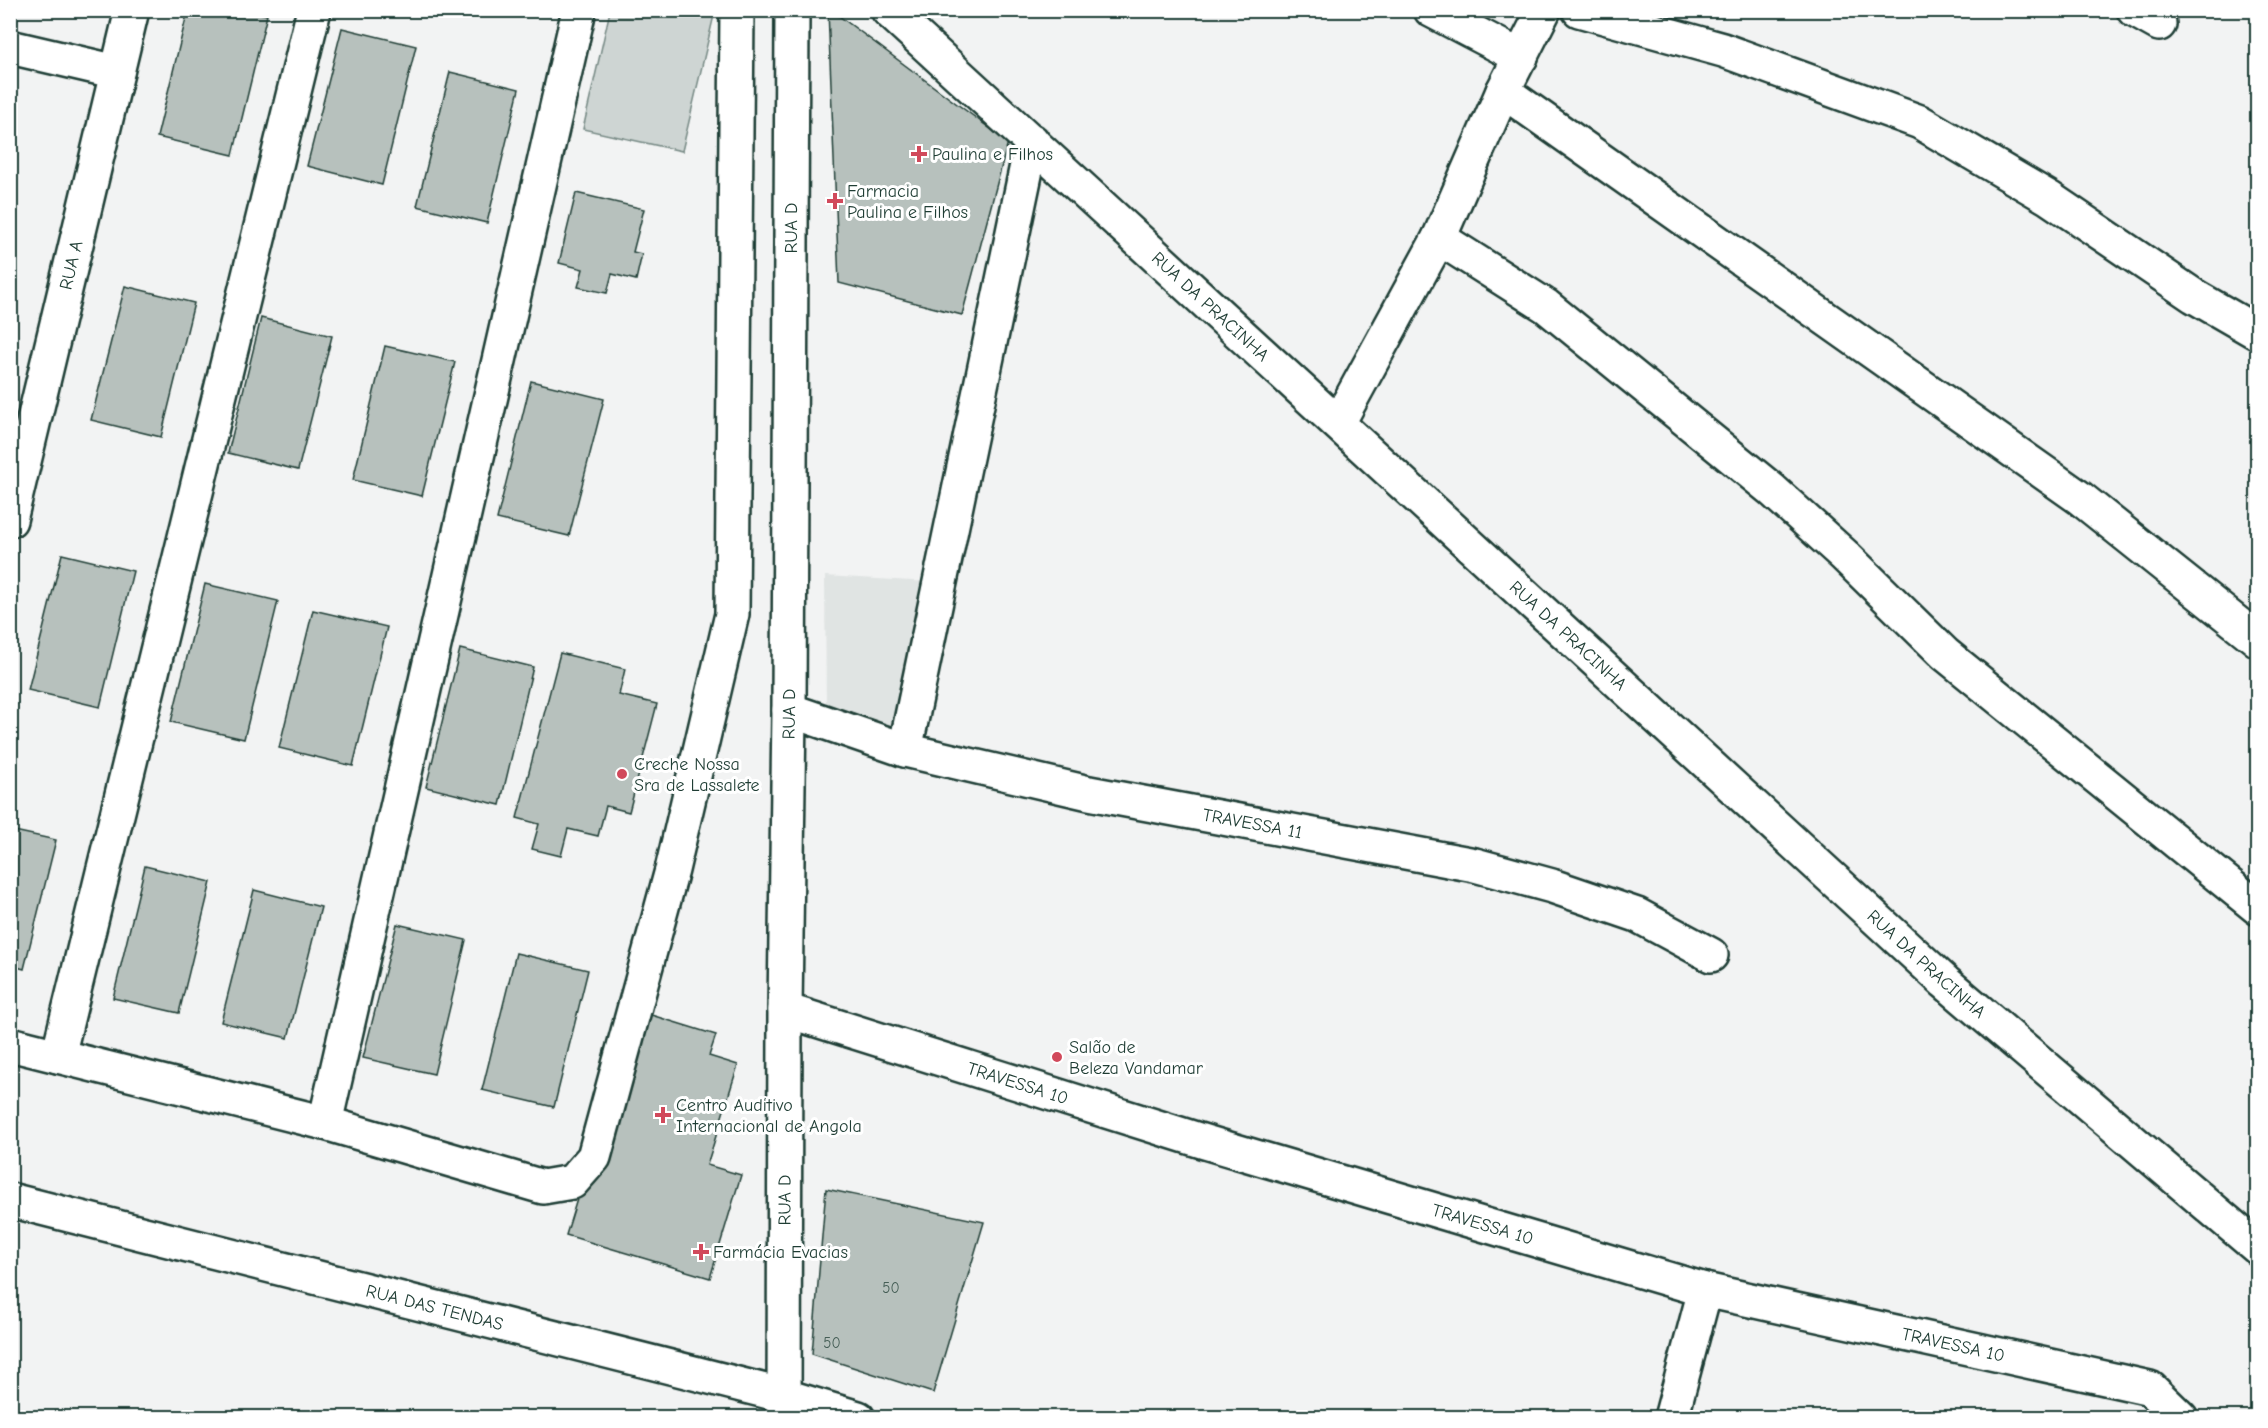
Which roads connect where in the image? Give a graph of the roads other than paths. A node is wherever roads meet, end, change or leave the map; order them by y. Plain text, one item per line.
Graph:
1 (132, 10) edge
2 (314, 10) edge
3 (579, 10) edge
4 (737, 10) edge
5 (792, 10) edge
6 (888, 10) edge
7 (1431, 10) edge
8 (1544, 10) edge
9 (1579, 10) edge
10 (10, 47) edge
11 (1521, 57) junction
12 (117, 72) junction
13 (1503, 91) junction
14 (1032, 141) junction
15 (1439, 238) junction
16 (2258, 333) edge
17 (1338, 423) junction
18 (10, 520) edge
19 (2258, 640) edge
20 (789, 710) junction
21 (905, 750) junction
22 (2258, 908) edge
23 (1711, 955) dead end
24 (785, 1010) junction
25 (10, 1044) edge
26 (58, 1056) junction
27 (325, 1123) junction
28 (10, 1200) edge
29 (2258, 1248) edge
30 (1705, 1290) junction
31 (785, 1407) edge
32 (858, 1418) edge
33 (1671, 1418) edge
34 (2181, 1418) edge

1 - 12 street, RUA A
2 - 26 street
3 - 27 street
4 - 27 street
5 - 20 street, RUA D
6 - 14 street, RUA DA PRACINHA
7 - 11 street
8 - 11 street
9 - 16 street
10 - 12 street
11 - 13 street
12 - 18 street, RUA A
13 - 15 street
13 - 19 street
14 - 17 street, RUA DA PRACINHA
14 - 21 street
15 - 17 street
15 - 22 street
17 - 29 street, RUA DA PRACINHA
20 - 21 street, TRAVESSA 11
20 - 24 street, RUA D
21 - 23 street, TRAVESSA 11
24 - 30 street, TRAVESSA 10
24 - 31 street, RUA D
25 - 26 street
26 - 27 street
28 - 31 street, RUA DAS TENDAS
30 - 33 street
30 - 34 street, TRAVESSA 10
31 - 32 street, RUA DAS TENDAS

